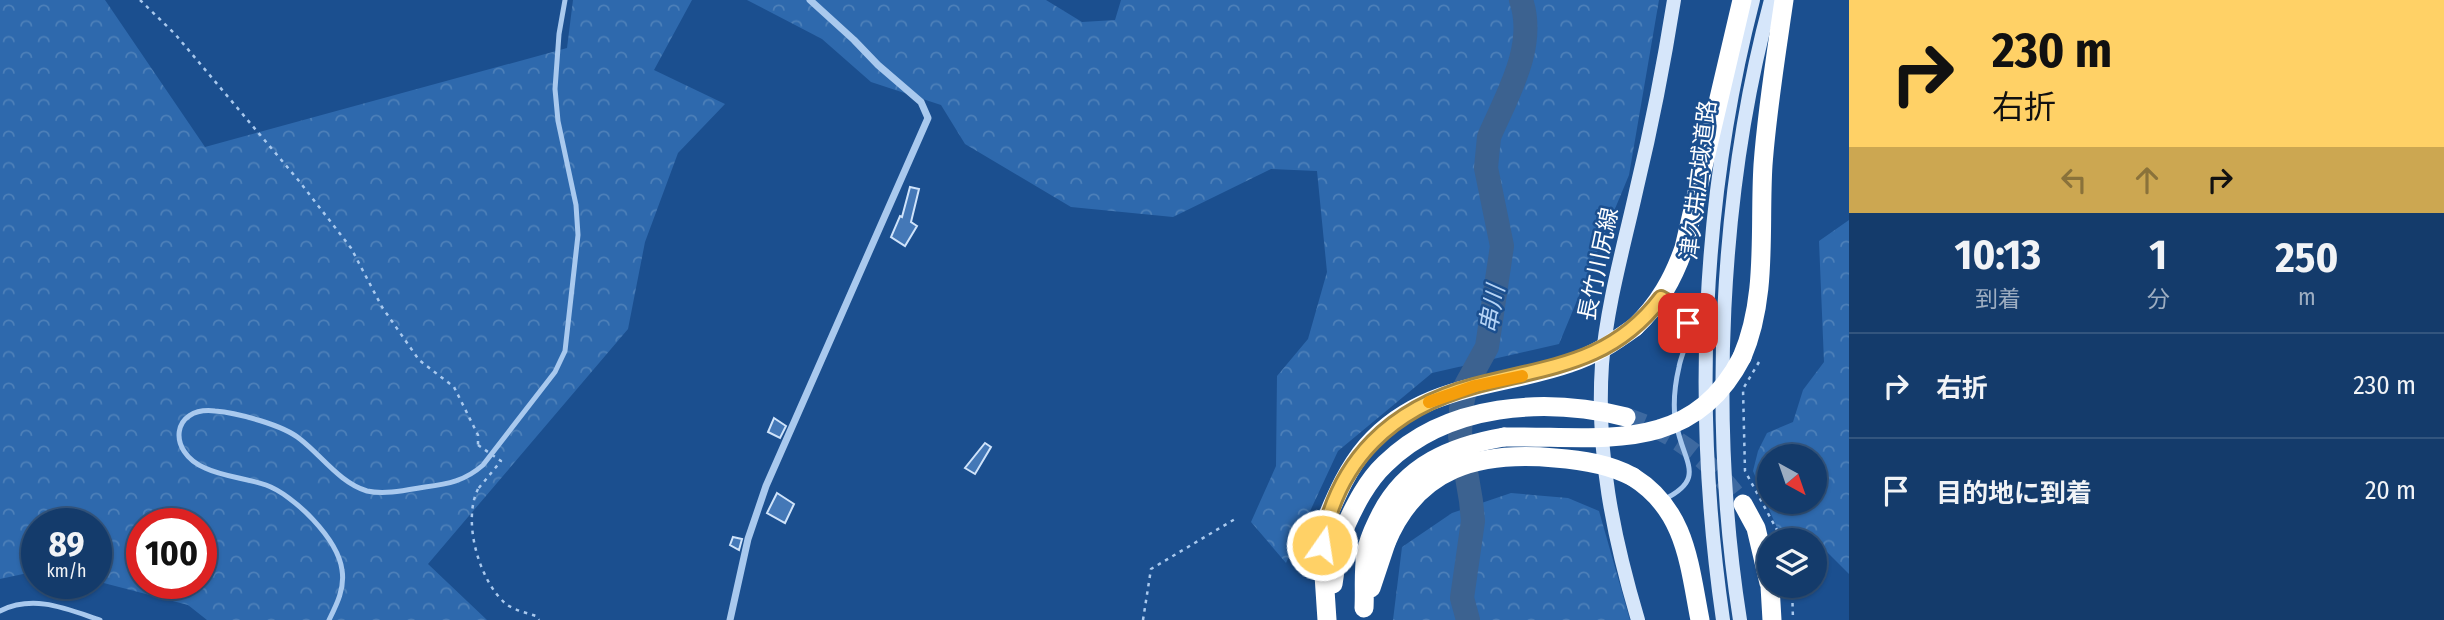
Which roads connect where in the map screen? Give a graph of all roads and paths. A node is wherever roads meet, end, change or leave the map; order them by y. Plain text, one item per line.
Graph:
1 (140, 0) edge
2 (565, 0) edge
3 (810, 0) edge
4 (1674, 0) edge
5 (1742, 0) edge
6 (1753, 0) edge
7 (1770, 0) edge
8 (1784, 0) edge
9 (1661, 298) junction
10 (1626, 417) tunnel mouth
11 (1751, 482) dead end
12 (1662, 500) junction
13 (1744, 504) tunnel mouth
14 (1235, 519) dead end
15 (1336, 524) junction
16 (1776, 528) edge
17 (1757, 532) edge
18 (1379, 540) junction
19 (1770, 598) edge
20 (1792, 598) edge
21 (0, 611) edge
22 (1363, 614) edge
23 (100, 620) edge
24 (329, 620) edge
25 (539, 620) edge
26 (730, 620) edge
27 (1143, 620) edge
28 (1327, 620) edge
29 (1638, 620) edge
30 (1700, 620) edge
31 (1723, 620) edge
32 (1740, 620) edge
33 (1772, 620) edge
34 (1793, 620) edge

1 - 25 path, bridge
2 - 24 lane
3 - 26 street
4 - 29 main road, 長竹川尻線
5 - 9 highway
6 - 31 main road, 津久井広域道路
7 - 32 main road, 津久井広域道路
8 - 18 highway, bridge
9 - 12 lane
9 - 15 highway, bridge
10 - 15 highway, bridge
11 - 16 path
12 - 18 highway, bridge
12 - 30 highway
13 - 17 highway
14 - 27 path
15 - 28 highway
18 - 22 highway
19 - 33 highway
20 - 34 path
21 - 23 lane

